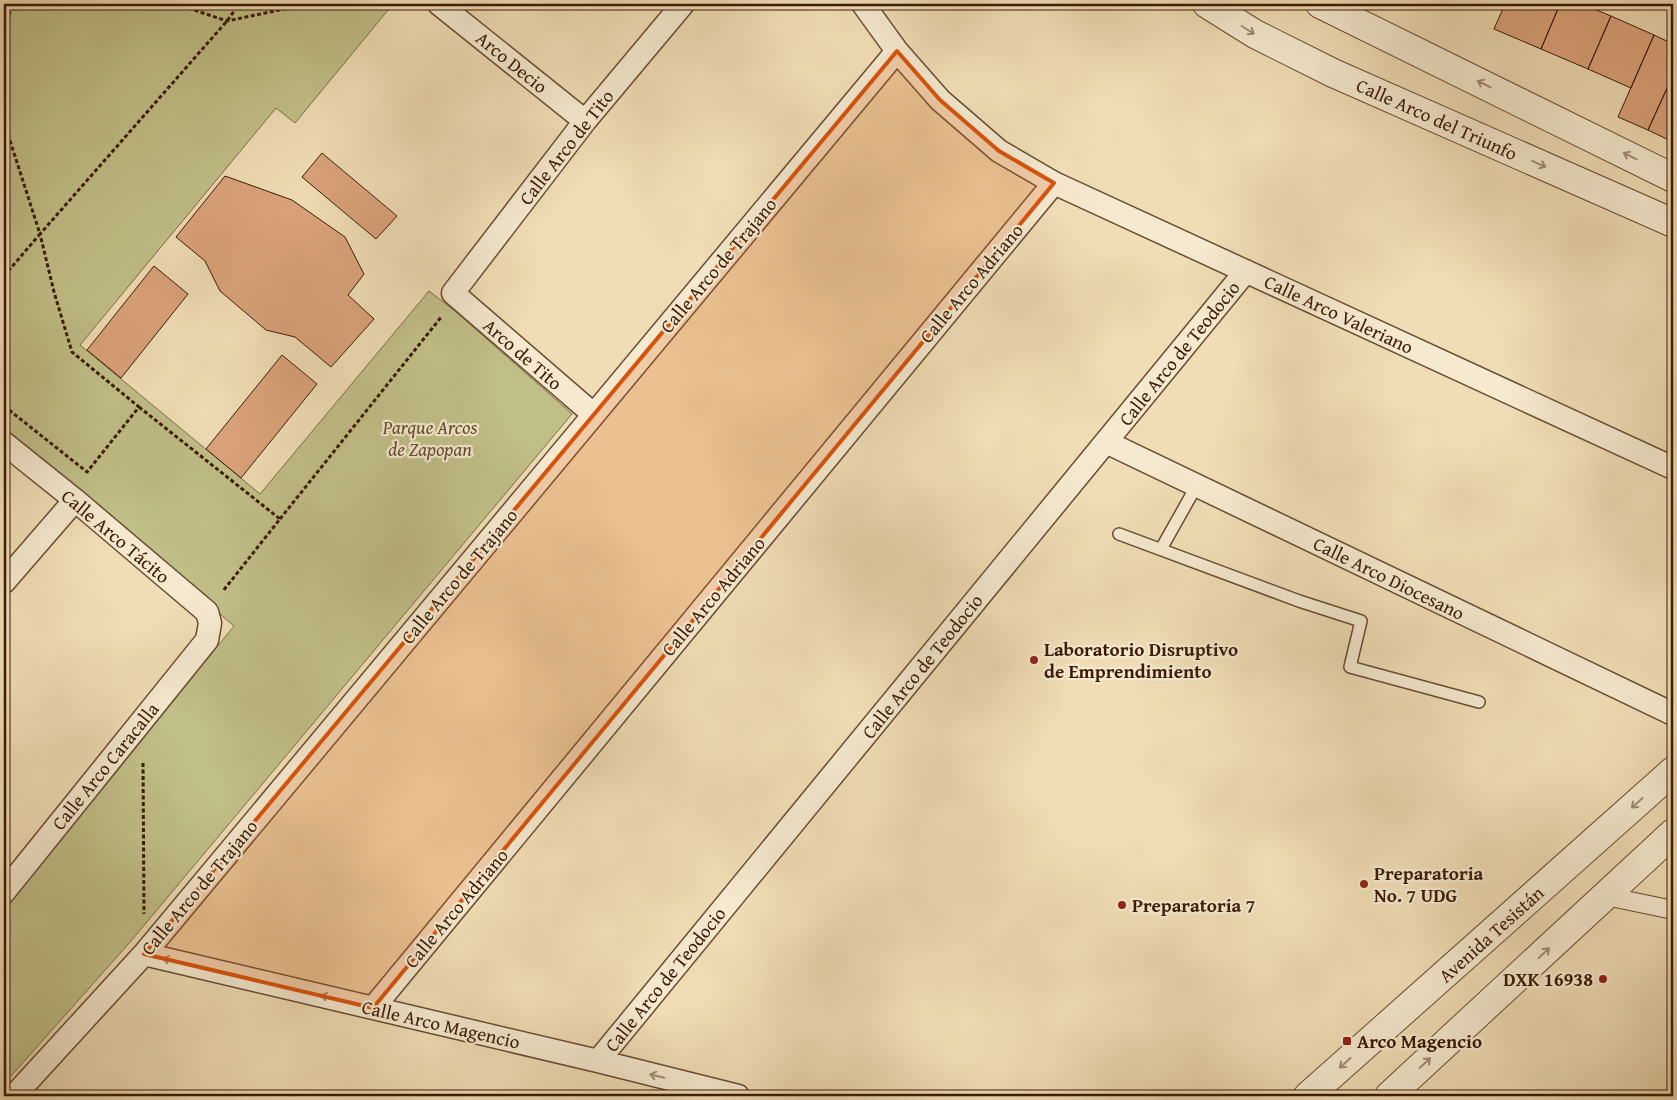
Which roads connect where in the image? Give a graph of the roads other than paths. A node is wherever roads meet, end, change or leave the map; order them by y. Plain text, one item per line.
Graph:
1 (439, 4) edge
2 (682, 4) edge
3 (863, 4) edge
4 (1207, 4) edge
5 (1320, 4) edge
6 (897, 51) junction
7 (586, 121) junction
8 (1673, 178) edge
9 (1054, 183) junction
10 (1673, 223) edge
11 (1246, 271) junction
12 (454, 295) joint
13 (593, 414) junction
14 (1106, 442) junction
15 (4, 443) edge
16 (1673, 468) edge
17 (1196, 486) junction
18 (75, 500) junction
19 (1119, 534) dead end
20 (1161, 549) junction
21 (4, 582) edge
22 (207, 640) joint
23 (1479, 702) dead end
24 (1673, 714) edge
25 (1673, 771) edge
26 (1673, 833) edge
27 (4, 892) edge
28 (1606, 896) junction
29 (1673, 910) edge
30 (144, 954) junction
31 (373, 1008) junction
32 (598, 1061) junction
33 (14, 1096) edge
34 (738, 1096) edge
35 (1308, 1096) edge
36 (1389, 1096) edge

1 - 7 street, Arco Decio
2 - 7 street, Calle Arco de Tito
3 - 6 street, Calle Arco Valeriano
4 -> 10 street, Calle Arco del Triunfo
8 -> 5 street
6 - 9 street, Calle Arco Valeriano
6 - 13 street, Calle Arco de Trajano
7 - 12 street, Calle Arco de Tito
9 - 11 street, Calle Arco Valeriano
9 - 31 street, Calle Arco Adriano
11 - 14 street, Calle Arco de Teodocio
11 - 16 street, Calle Arco Valeriano
12 - 13 street, Arco de Tito
13 - 30 street, Calle Arco de Trajano
14 - 17 street, Calle Arco Diocesano
14 - 32 street, Calle Arco de Teodocio
15 - 18 street, Calle Arco Tácito
17 - 20 lane
17 - 24 street, Calle Arco Diocesano
18 - 21 street
18 - 22 street, Calle Arco Tácito
19 - 20 lane
20 - 23 lane
22 - 27 street, Calle Arco Caracalla
25 -> 35 street, Avenida Tesistán
26 - 28 street
28 - 29 street
36 -> 28 street
31 -> 30 street, Calle Arco Magencio
30 - 33 street, Calle Arco de Trajano
31 - 32 street, Calle Arco Magencio
34 -> 32 street, Calle Arco Magencio

